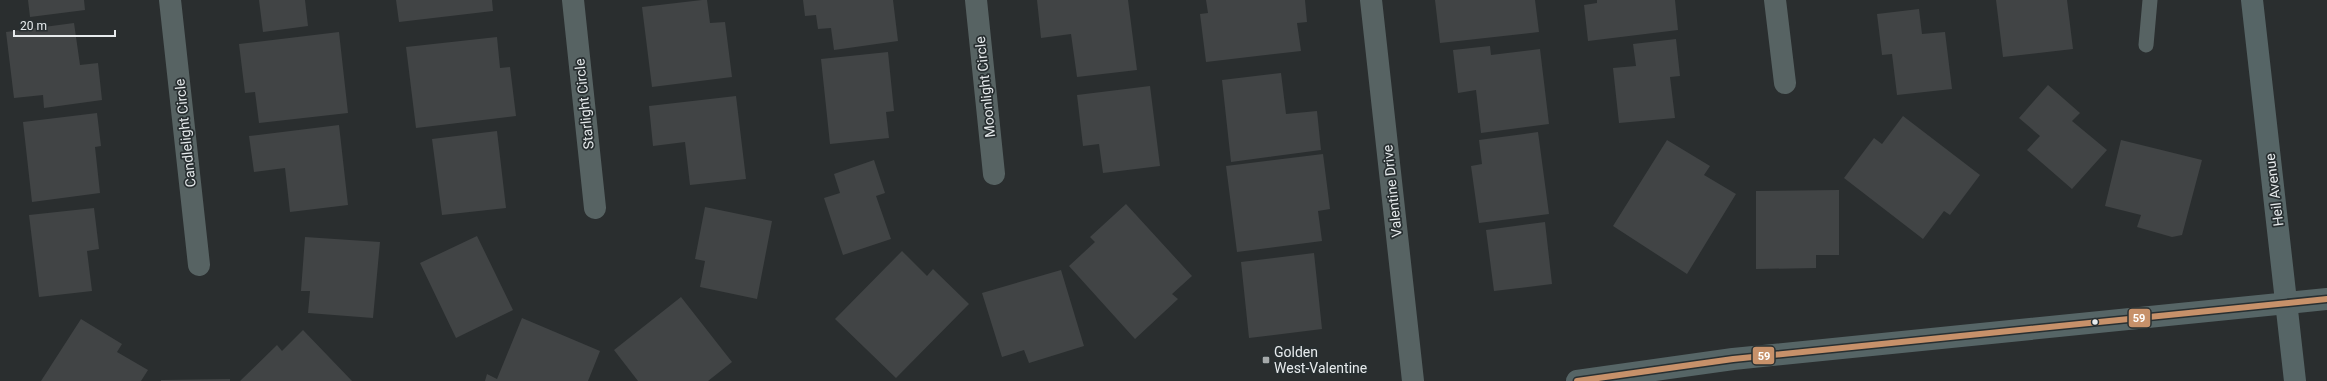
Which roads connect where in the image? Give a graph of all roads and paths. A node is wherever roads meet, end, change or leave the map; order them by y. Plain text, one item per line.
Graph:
1 (170, 0) edge
2 (573, 0) edge
3 (976, 0) edge
4 (1371, 0) edge
5 (1775, 0) edge
6 (2150, 0) edge
7 (2252, 0) edge
8 (2146, 45) dead end
9 (1785, 83) dead end
10 (994, 174) dead end
11 (595, 208) dead end
12 (199, 265) dead end
13 (2327, 299) edge
14 (2286, 303) junction
15 (1413, 381) edge
16 (1577, 381) edge
17 (2295, 381) edge

1 - 12 street, Candlelight Circle
2 - 11 street, Starlight Circle
3 - 10 street, Moonlight Circle
4 - 15 street, Valentine Drive
5 - 9 street
6 - 8 lane
7 - 14 main road, Heil Avenue
13 - 14 main road
14 - 16 main road
14 - 17 main road, Heil Avenue

